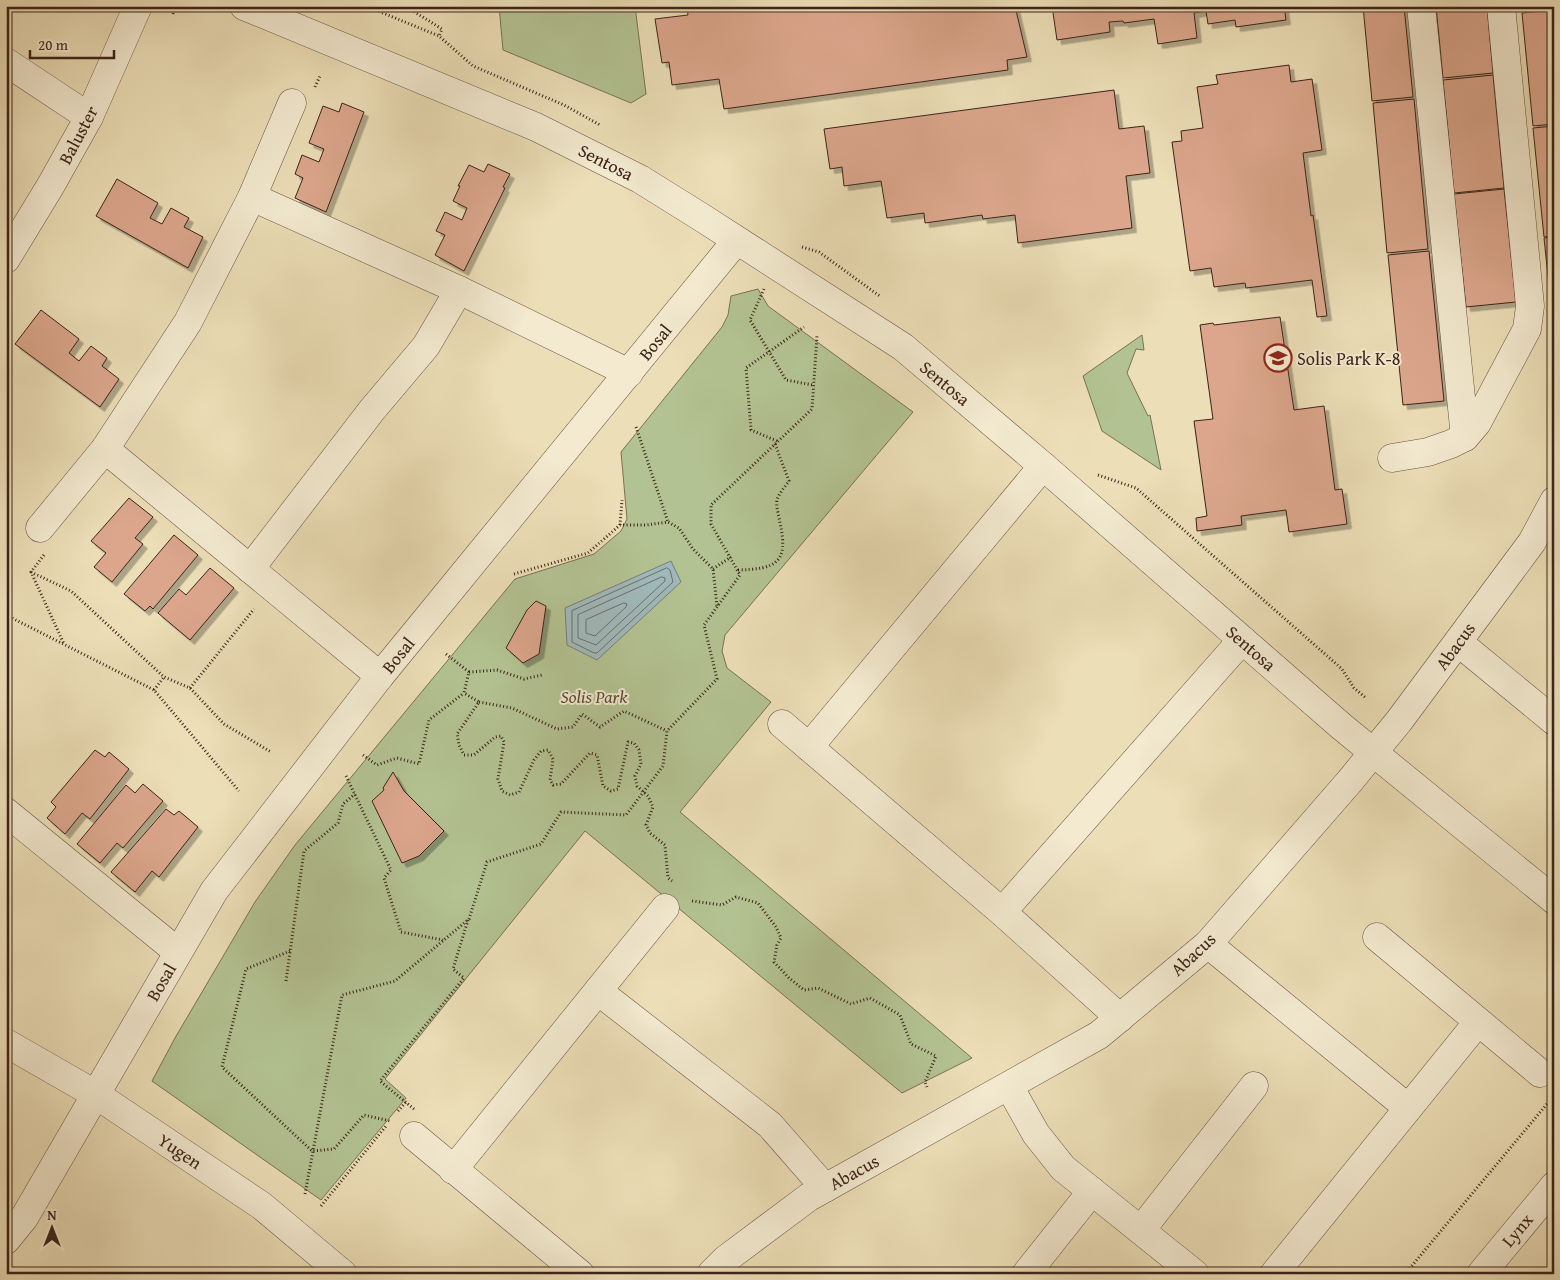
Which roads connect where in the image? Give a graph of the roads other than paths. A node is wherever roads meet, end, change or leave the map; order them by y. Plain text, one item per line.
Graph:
1 (138, 6) edge
2 (244, 6) edge
3 (1421, 6) edge
4 (1501, 6) edge
5 (6, 62) edge
6 (292, 104) dead end
7 (89, 117) junction
8 (252, 197) junction
9 (736, 241) junction
10 (6, 259) edge
11 (459, 290) junction
12 (629, 373) junction
13 (1465, 437) junction
14 (105, 449) junction
15 (1392, 458) dead end
16 (1043, 466) junction
17 (1554, 501) edge
18 (40, 528) road end
19 (250, 569) junction
20 (1242, 640) junction
21 (1458, 642) junction
22 (380, 676) junction
23 (1554, 721) edge
24 (782, 724) dead end
25 (809, 747) junction
26 (1373, 751) junction
27 (6, 812) edge
28 (676, 898) road end
29 (1554, 900) edge
30 (1002, 912) junction
31 (1377, 937) dead end
32 (1208, 944) junction
33 (178, 952) junction
34 (598, 991) junction
35 (1120, 1018) junction
36 (1478, 1022) junction
37 (6, 1043) edge
38 (1547, 1085) edge
39 (1009, 1086) junction
40 (1254, 1086) dead end
41 (95, 1094) junction
42 (1408, 1108) junction
43 (414, 1136) road end
44 (454, 1170) junction
45 (1554, 1186) edge
46 (826, 1188) junction
47 (1092, 1191) junction
48 (1141, 1230) junction
49 (6, 1240) edge
50 (343, 1274) edge
51 (580, 1274) edge
52 (711, 1274) edge
53 (1026, 1274) edge
54 (1195, 1274) edge
55 (1274, 1274) edge
56 (1481, 1274) edge

1 - 7 street, Baluster
2 - 9 street, Sentosa
3 - 13 street
4 - 13 street
5 - 7 street
6 - 8 street
7 - 10 street, Baluster
8 - 11 street
8 - 14 street
9 - 12 street, Bosal
9 - 16 street, Sentosa
11 - 12 street
11 - 19 street
12 - 22 street, Bosal
13 - 15 street
14 - 18 street
14 - 19 street
16 - 20 street, Sentosa
16 - 25 street
17 - 21 street, Abacus
19 - 22 street
20 - 26 street, Sentosa
20 - 30 street
21 - 23 street
21 - 26 street, Abacus
22 - 33 street, Bosal
24 - 25 street
25 - 30 street
26 - 29 street, Sentosa
26 - 32 street, Abacus
27 - 33 street
28 - 34 street
30 - 35 street
31 - 36 street
32 - 35 street, Abacus
32 - 42 street
33 - 41 street, Bosal
34 - 44 street
34 - 46 street
35 - 39 street, Abacus
36 - 38 street
36 - 42 street
37 - 41 street, Yugen
39 - 46 street, Abacus
39 - 47 street
40 - 48 street
41 - 49 street, Bosal
41 - 50 street, Yugen
42 - 55 street
43 - 44 street
44 - 51 street
45 - 56 street, Lynx
46 - 52 street, Abacus
47 - 48 street
47 - 53 street
48 - 54 street

